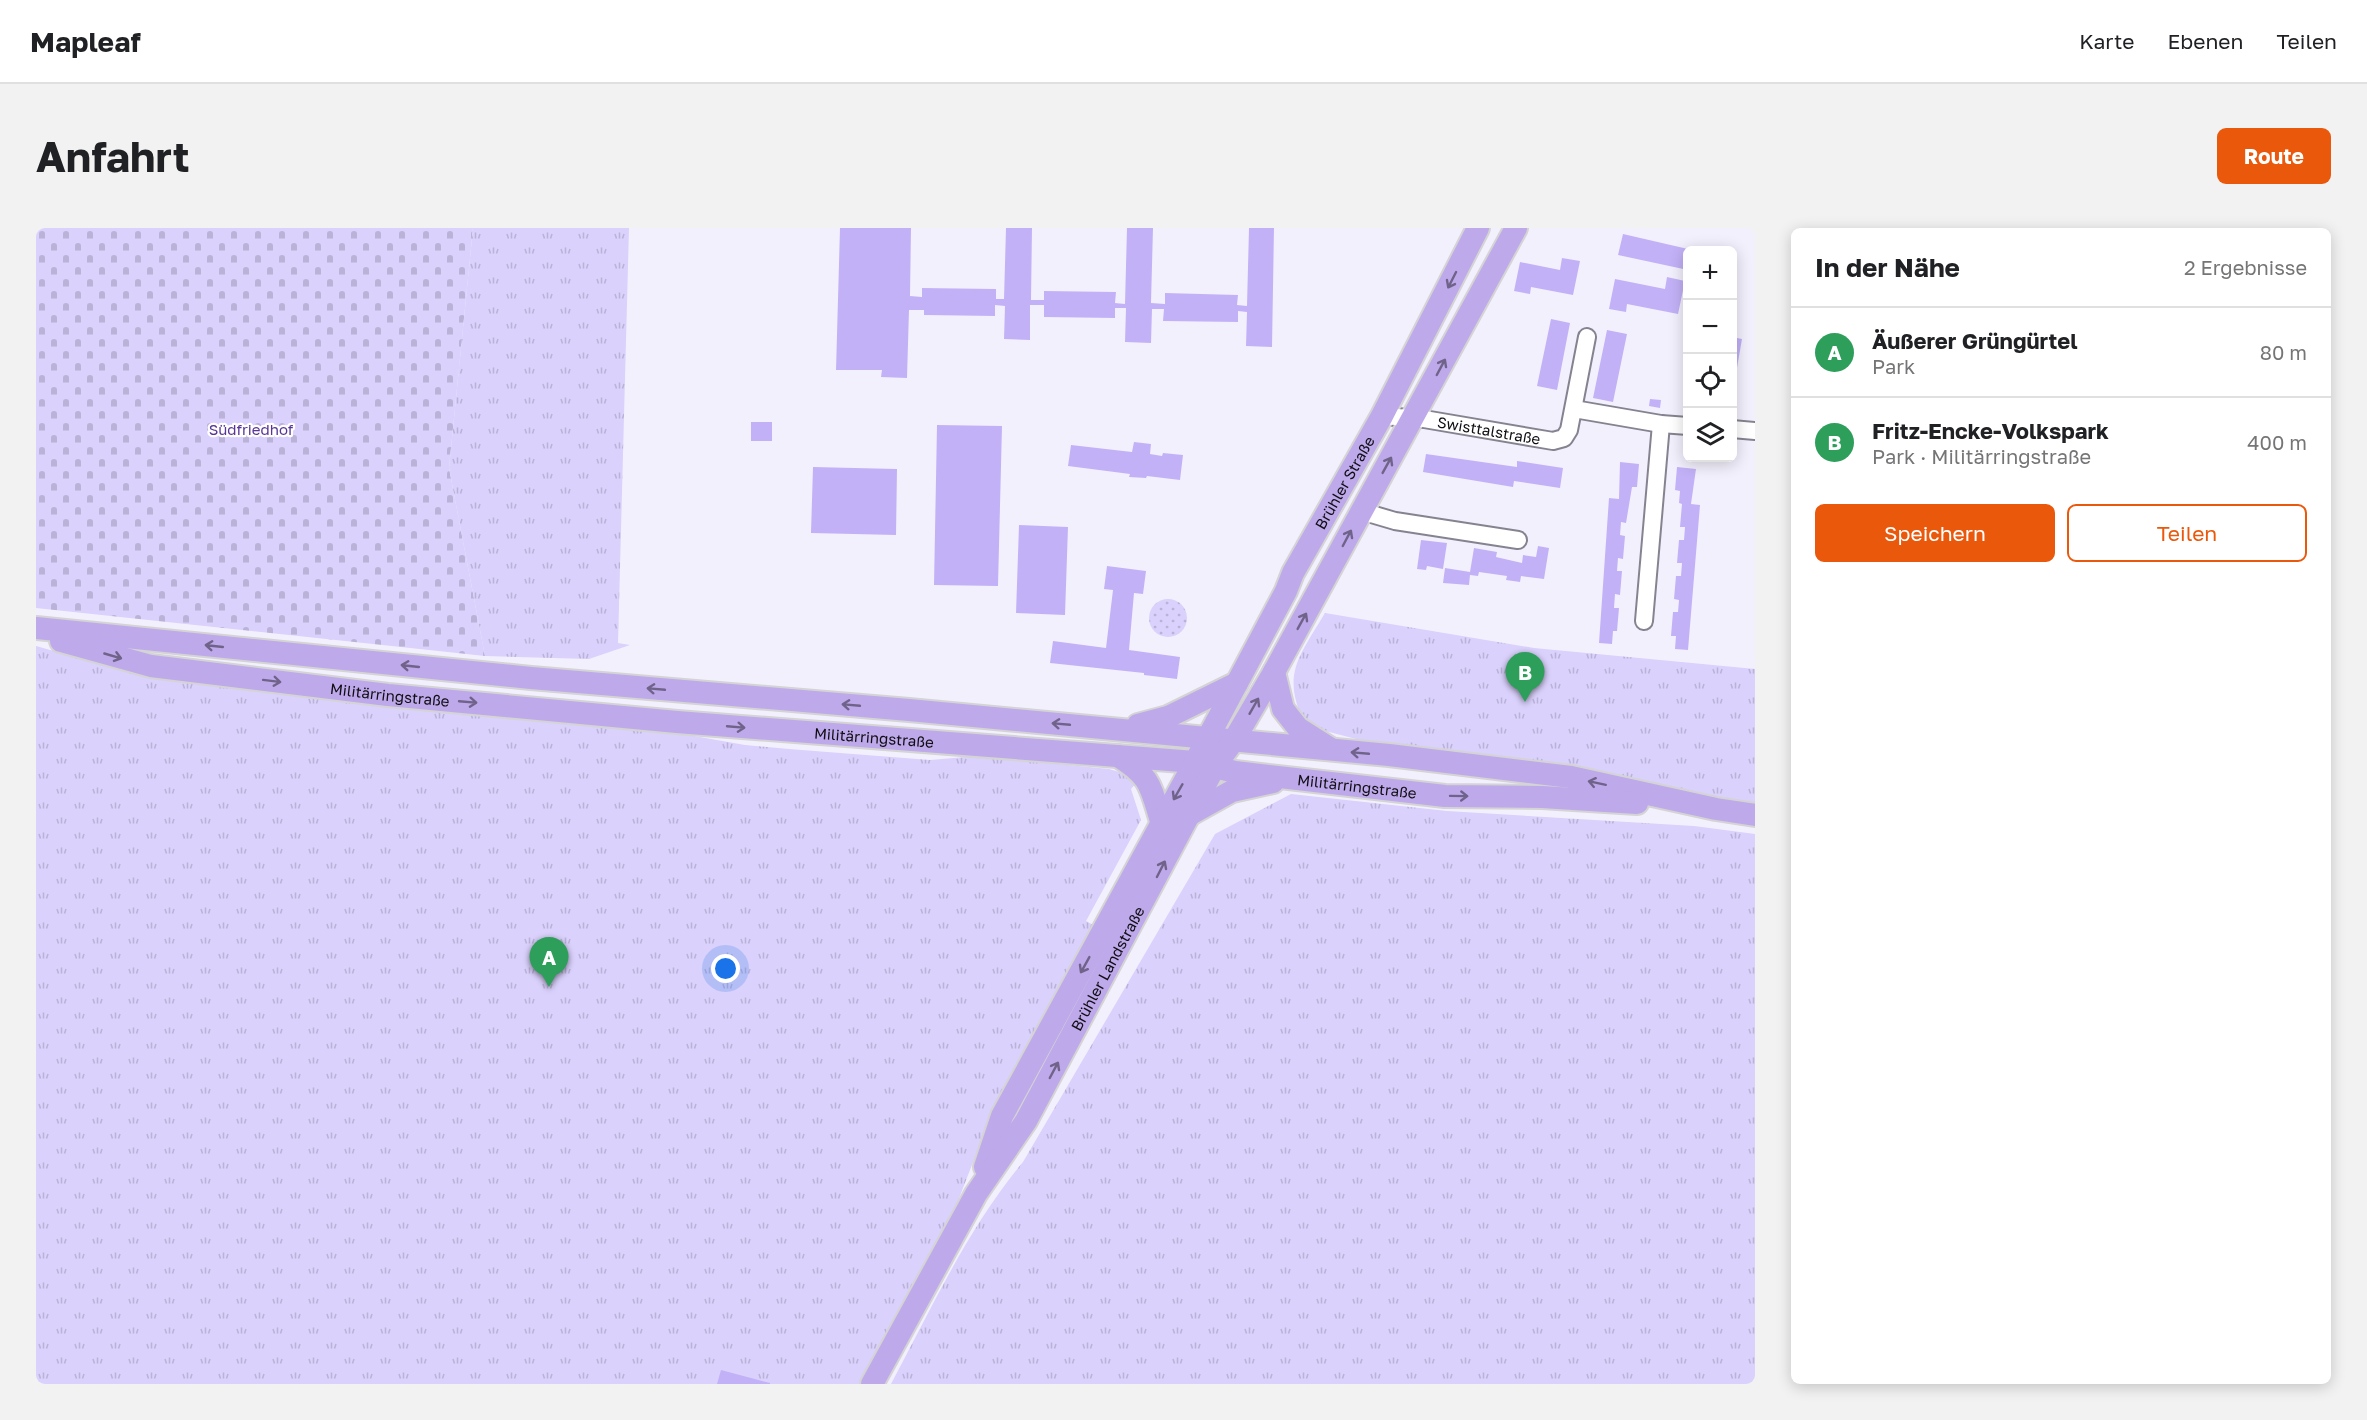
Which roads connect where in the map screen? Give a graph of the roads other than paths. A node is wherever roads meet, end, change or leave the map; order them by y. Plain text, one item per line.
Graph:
1 (1479, 228) edge
2 (1516, 228) edge
3 (1587, 338) dead end
4 (1574, 410) junction
5 (1382, 416) junction
6 (1413, 419) junction
7 (1661, 424) junction
8 (1683, 426) edge
9 (1737, 429) edge
10 (1755, 431) edge
11 (1335, 496) junction
12 (1361, 511) junction
13 (1518, 540) dead end
14 (1644, 621) dead end
15 (36, 628) edge
16 (36, 634) edge
17 (1274, 672) junction
18 (1237, 683) junction
19 (1119, 730) junction
20 (1207, 737) junction
21 (1234, 740) junction
22 (1332, 750) junction
23 (1116, 755) junction
24 (1205, 764) junction
25 (1294, 778) junction
26 (1716, 809) junction
27 (1189, 815) junction
28 (1755, 815) edge
29 (1161, 821) junction
30 (976, 1194) junction
31 (872, 1384) edge

1 -> 5 main road, Brühler Straße
6 -> 2 main road, Brühler Straße
3 - 4 street, Swisttalstraße
4 - 6 street, Swisttalstraße
4 - 7 street
5 - 6 street, Swisttalstraße
5 - 11 main road, Brühler Straße
12 -> 6 main road, Brühler Straße
7 - 8 street
7 - 14 street
9 - 10 street
11 - 12 main road
11 - 18 main road, Brühler Straße
12 - 13 street, Brühler Straße
17 -> 12 main road, Brühler Straße
19 -> 15 main road, Militärringstraße
16 -> 23 main road, Militärringstraße
21 -> 17 main road, Brühler Straße
17 - 22 main road
18 - 19 main road
18 - 20 main road, Brühler Straße
19 - 20 main road, Militärringstraße
20 - 21 main road, Militärringstraße
20 - 24 main road, Brühler Landstraße
21 - 22 main road, Militärringstraße
21 - 24 main road, Brühler Landstraße
26 -> 22 main road, Militärringstraße
23 - 24 main road, Militärringstraße
23 - 29 main road
24 - 25 main road, Militärringstraße
24 - 27 main road, Brühler Landstraße
24 -> 29 main road, Brühler Landstraße
25 -> 26 main road, Militärringstraße
25 - 27 main road
26 - 28 main road, Militärringstraße
30 -> 27 main road, Brühler Landstraße
29 -> 30 main road, Brühler Landstraße
30 - 31 main road, Brühler Landstraße

